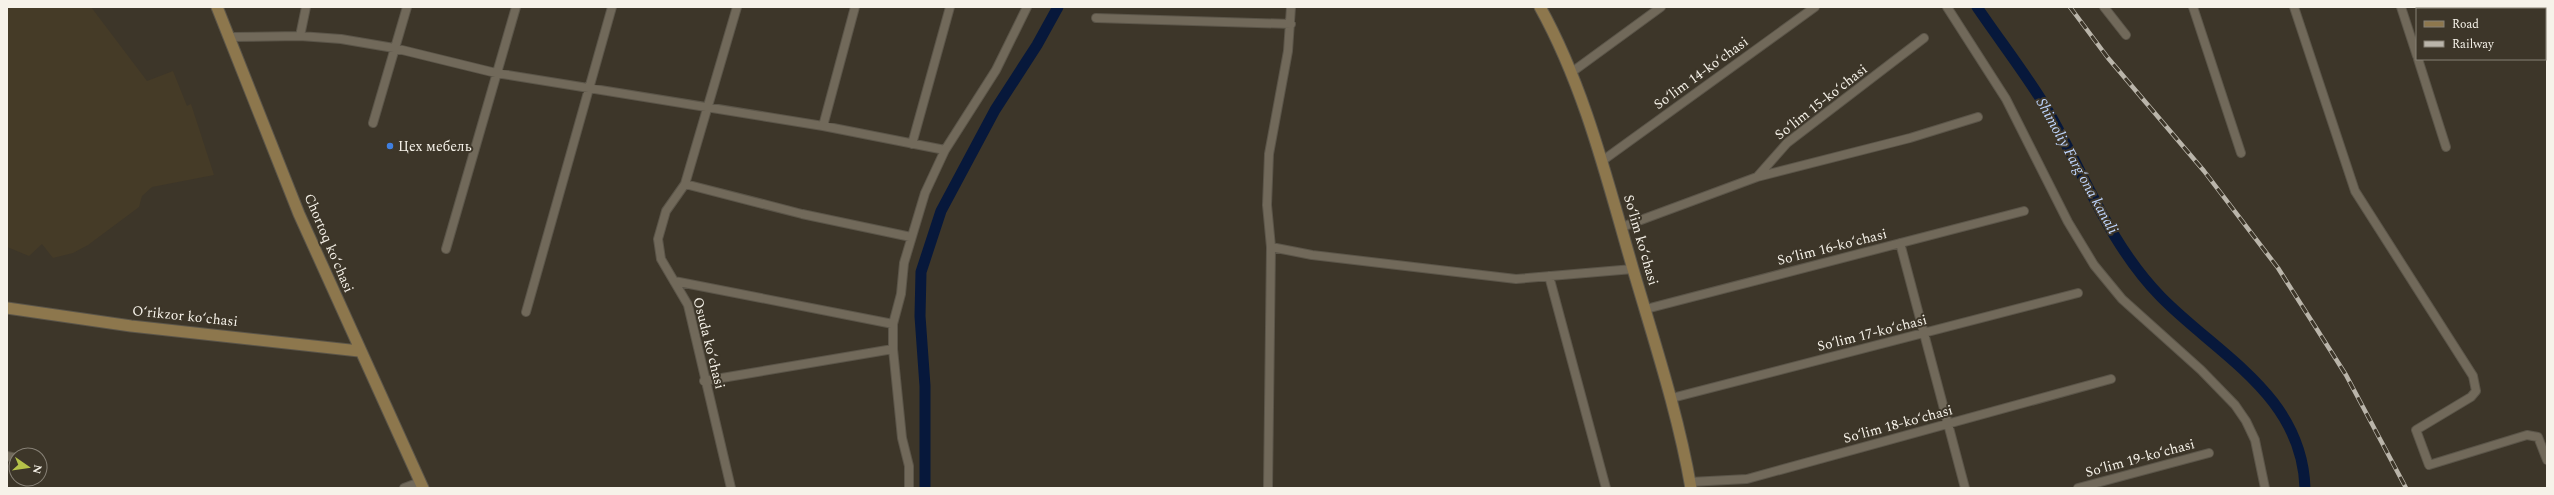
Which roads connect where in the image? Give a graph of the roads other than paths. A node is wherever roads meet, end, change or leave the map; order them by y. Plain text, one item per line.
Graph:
1 (217, 7) edge
2 (306, 7) edge
3 (407, 7) edge
4 (516, 7) edge
5 (612, 7) edge
6 (737, 7) edge
7 (855, 7) edge
8 (950, 7) edge
9 (1291, 7) edge
10 (1540, 7) edge
11 (1661, 7) edge
12 (1815, 7) edge
13 (1947, 7) edge
14 (2104, 7) edge
15 (2193, 7) edge
16 (2294, 7) edge
17 (2402, 7) edge
18 (1024, 8) edge
19 (1096, 18) dead end
20 (1291, 24) junction
21 (2126, 35) dead end
22 (300, 36) junction
23 (230, 38) junction
24 (1924, 38) dead end
25 (394, 48) junction
26 (2416, 53) edge
27 (2418, 60) edge
28 (1572, 72) junction
29 (496, 74) junction
30 (588, 89) junction
31 (707, 108) junction
32 (1978, 117) dead end
33 (373, 124) dead end
34 (823, 126) junction
35 (912, 144) junction
36 (2446, 147) dead end
37 (945, 150) junction
38 (2241, 153) dead end
39 (1602, 161) junction
40 (1757, 177) junction
41 (685, 184) junction
42 (2024, 211) dead end
43 (1622, 227) junction
44 (911, 237) junction
45 (1900, 243) junction
46 (1272, 247) junction
47 (446, 249) dead end
48 (1633, 269) junction
49 (1549, 276) junction
50 (674, 281) junction
51 (2078, 293) dead end
52 (7, 308) edge
53 (1646, 309) junction
54 (526, 312) dead end
55 (893, 324) junction
56 (1924, 333) junction
57 (893, 349) junction
58 (359, 350) junction
59 (2111, 379) dead end
60 (704, 381) junction
61 (1672, 398) junction
62 (1948, 424) junction
63 (2209, 453) dead end
64 (2547, 460) edge
65 (421, 485) edge
66 (1691, 485) edge
67 (404, 488) edge
68 (731, 488) edge
69 (909, 488) edge
70 (1268, 488) edge
71 (1606, 488) edge
72 (1965, 488) edge
73 (2078, 488) edge
74 (2265, 488) edge

1 - 23 main road, Chortoq koʻchasi
2 - 22 street
3 - 25 street
4 - 29 street
5 - 30 street
6 - 31 street, Osuda koʻchasi
7 - 34 street
8 - 35 street
9 - 20 street
10 - 28 main road, Soʻlim koʻchasi
11 - 28 street
12 - 39 street, Soʻlim 14-koʻchasi
13 - 74 street
14 - 21 street
15 - 38 street
16 - 64 street
17 - 26 street
18 - 37 street
19 - 20 street
20 - 46 street
22 - 23 street
22 - 25 street
23 - 58 main road, Chortoq koʻchasi
24 - 40 street, Soʻlim 15-koʻchasi
25 - 29 street
25 - 33 street
27 - 36 street
28 - 39 main road, Soʻlim koʻchasi
29 - 30 street
29 - 47 street
30 - 31 street
30 - 54 street
31 - 34 street
31 - 41 street, Osuda koʻchasi
32 - 40 street
34 - 35 street
35 - 37 street
37 - 44 street
39 - 43 main road, Soʻlim koʻchasi
40 - 43 street, Soʻlim 15-koʻchasi
41 - 44 street
41 - 50 street, Osuda koʻchasi
42 - 45 street, Soʻlim 16-koʻchasi
43 - 48 main road, Soʻlim koʻchasi
44 - 55 street
45 - 53 street, Soʻlim 16-koʻchasi
45 - 56 street
46 - 49 street
46 - 70 street
48 - 49 street
48 - 53 main road, Soʻlim koʻchasi
49 - 71 street
50 - 55 street
50 - 60 street, Osuda koʻchasi
51 - 56 street, Soʻlim 17-koʻchasi
52 - 58 main road, Oʻrikzor koʻchasi
53 - 61 main road, Soʻlim koʻchasi
55 - 57 street
56 - 61 street, Soʻlim 17-koʻchasi
56 - 62 street
57 - 60 street
57 - 69 street
58 - 65 main road, Chortoq koʻchasi
59 - 62 street, Soʻlim 18-koʻchasi
60 - 68 street, Osuda koʻchasi
61 - 66 main road, Soʻlim koʻchasi
62 - 66 street, Soʻlim 18-koʻchasi
62 - 72 street
63 - 73 street, Soʻlim 19-koʻchasi
65 - 67 street

